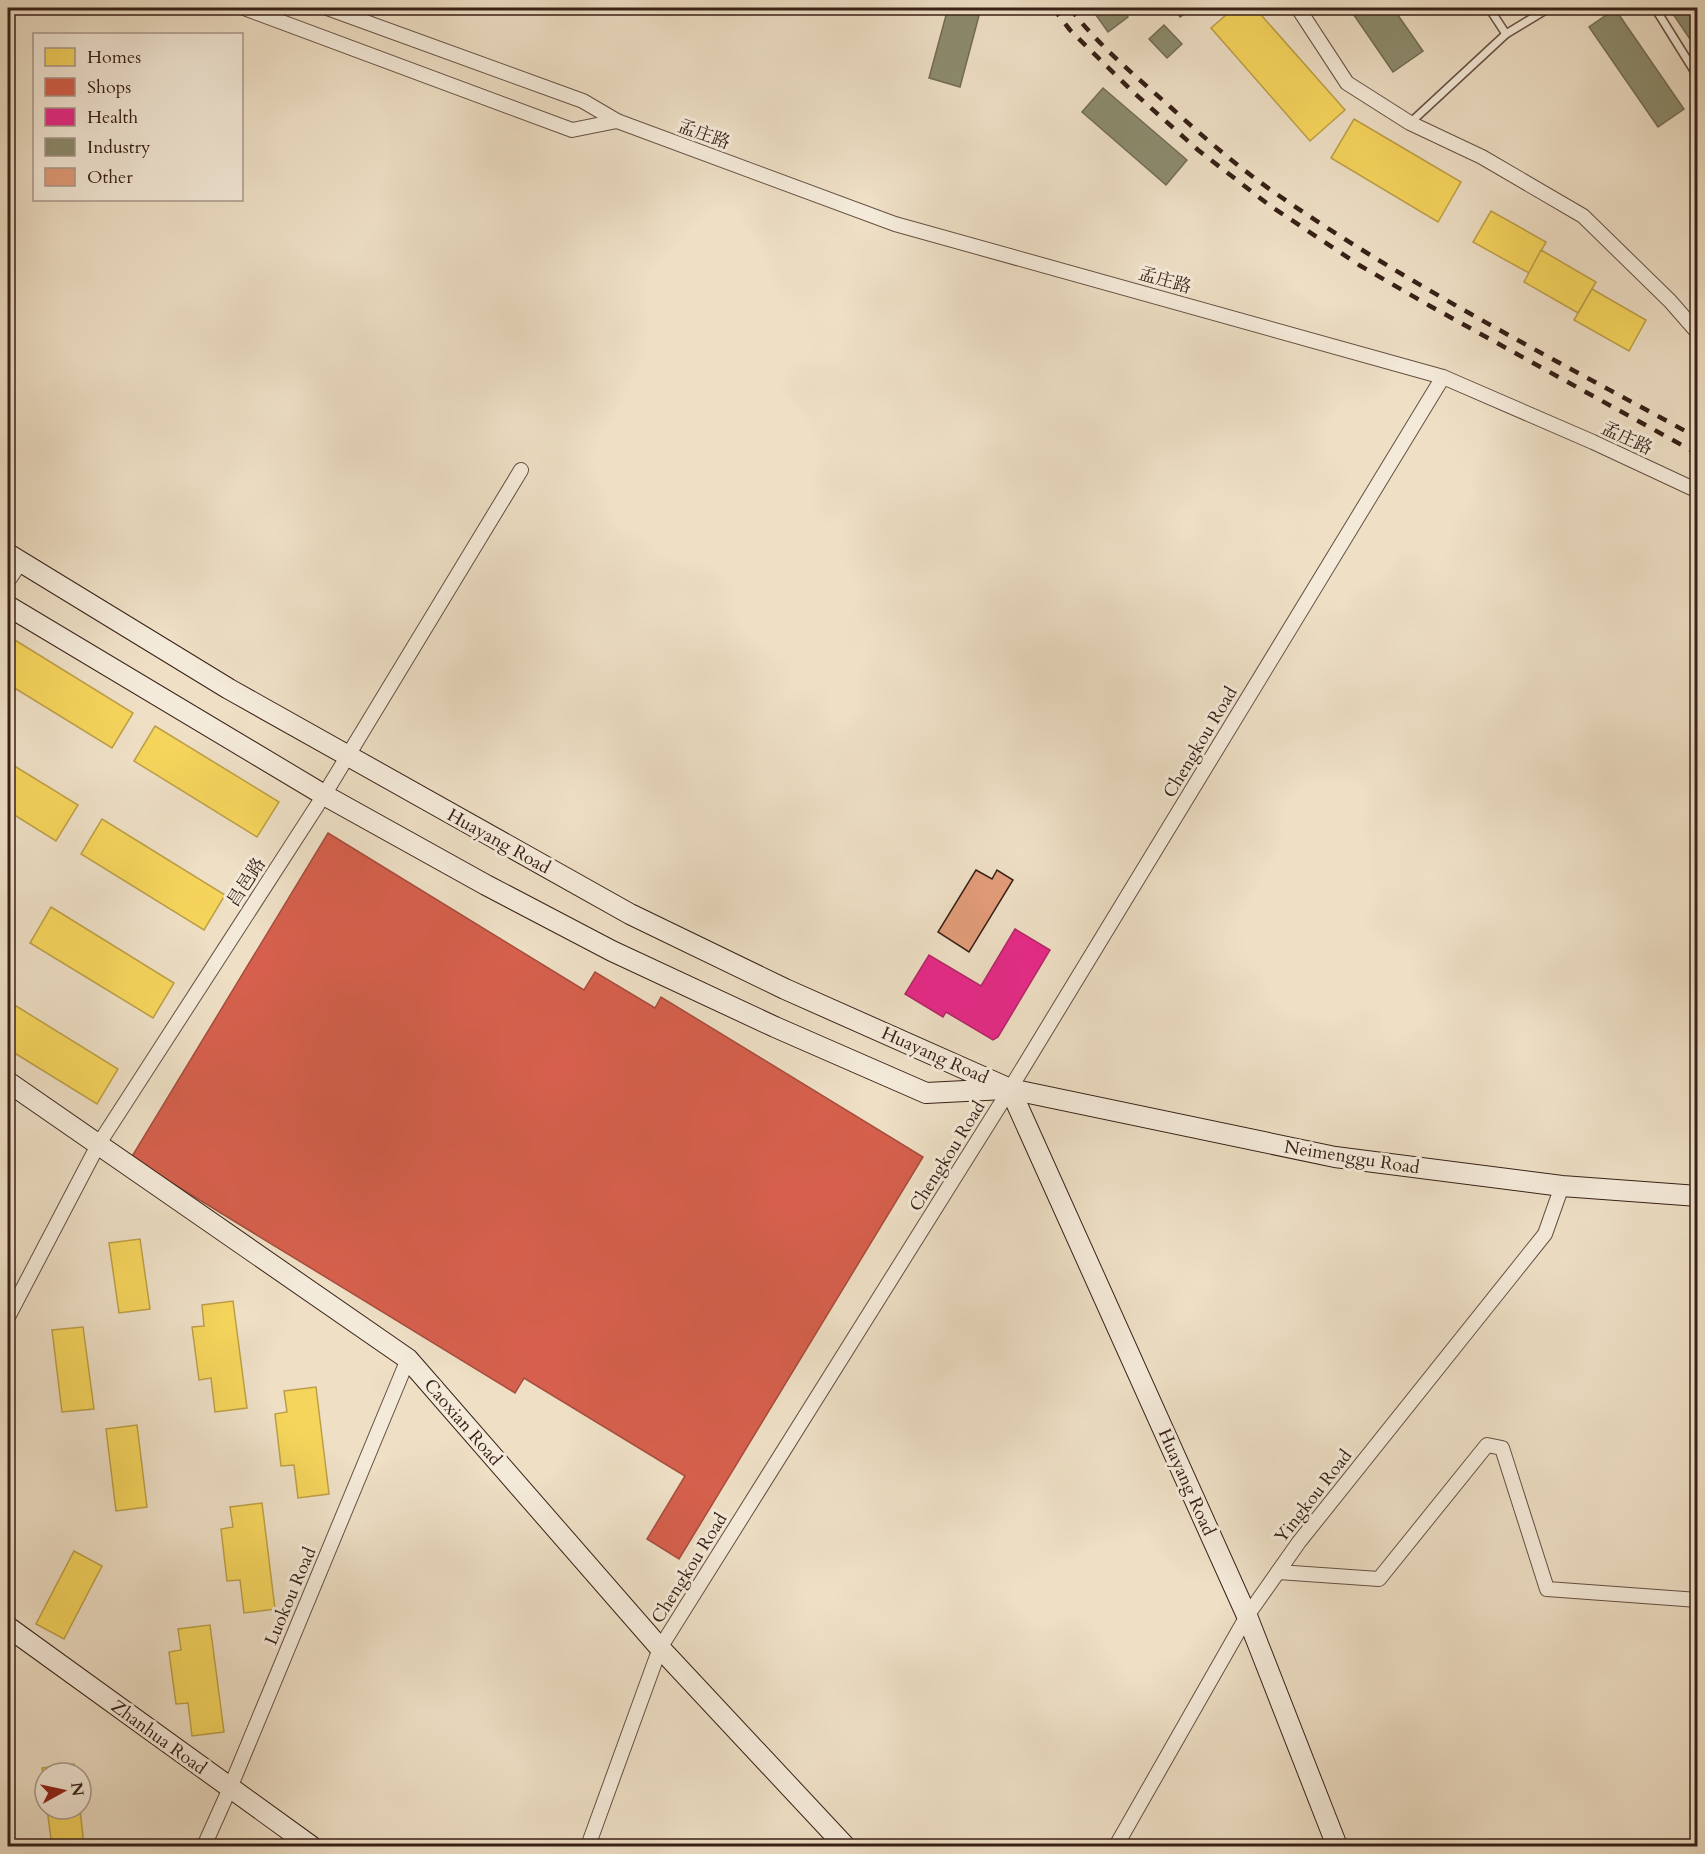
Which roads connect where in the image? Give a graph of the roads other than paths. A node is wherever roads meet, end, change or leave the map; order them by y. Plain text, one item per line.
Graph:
1 (244, 8) edge
2 (327, 8) edge
3 (1298, 8) edge
4 (1489, 8) edge
5 (1549, 8) edge
6 (1655, 8) edge
7 (1506, 34) junction
8 (1698, 77) edge
9 (617, 121) junction
10 (1410, 123) junction
11 (1698, 333) edge
12 (1443, 377) junction
13 (521, 470) dead end
14 (1698, 491) edge
15 (14, 558) edge
16 (8, 581) edge
17 (8, 606) edge
18 (347, 756) junction
19 (324, 795) junction
20 (8, 1082) edge
21 (1010, 1089) junction
22 (98, 1145) junction
23 (1562, 1186) junction
24 (1698, 1196) edge
25 (8, 1317) edge
26 (408, 1359) junction
27 (1278, 1572) junction
28 (1698, 1600) edge
29 (1247, 1616) junction
30 (8, 1627) edge
31 (660, 1648) junction
32 (230, 1788) junction
33 (204, 1846) edge
34 (311, 1846) edge
35 (588, 1846) edge
36 (845, 1846) edge
37 (1116, 1846) edge
38 (1337, 1846) edge

1 - 9 street
2 - 9 street, 孟庄路
3 - 10 street
4 - 7 lane
5 - 7 lane
6 - 8 lane
7 - 10 lane
9 - 12 street, 孟庄路
10 - 11 street
12 - 14 street, 孟庄路
12 - 21 street, Chengkou Road
13 - 18 street, 昌邑路
15 - 16 street
15 - 18 main road, Huayang Road
17 - 19 main road, Huayang Road
18 - 19 street, 昌邑路
18 - 21 main road, Huayang Road
19 - 21 main road, Huayang Road
19 - 22 street, 昌邑路
20 - 22 main road, Caoxian Road
21 - 23 main road, Neimenggu Road
21 - 29 main road, Huayang Road
21 - 31 street, Chengkou Road
22 - 25 street, 昌邑路
22 - 26 main road, Caoxian Road
23 - 24 main road, Neimenggu Road
23 - 27 street, Yingkou Road
26 - 31 main road, Caoxian Road
26 - 32 street, Luokou Road
27 - 28 street
27 - 29 street, Yingkou Road
29 - 37 street, Yingkou Road
29 - 38 main road, Huayang Road
30 - 32 main road, Zhanhua Road
31 - 35 street, Chengkou Road
31 - 36 main road, Caoxian Road
32 - 33 street, Luokou Road
32 - 34 main road, Zhanhua Road

